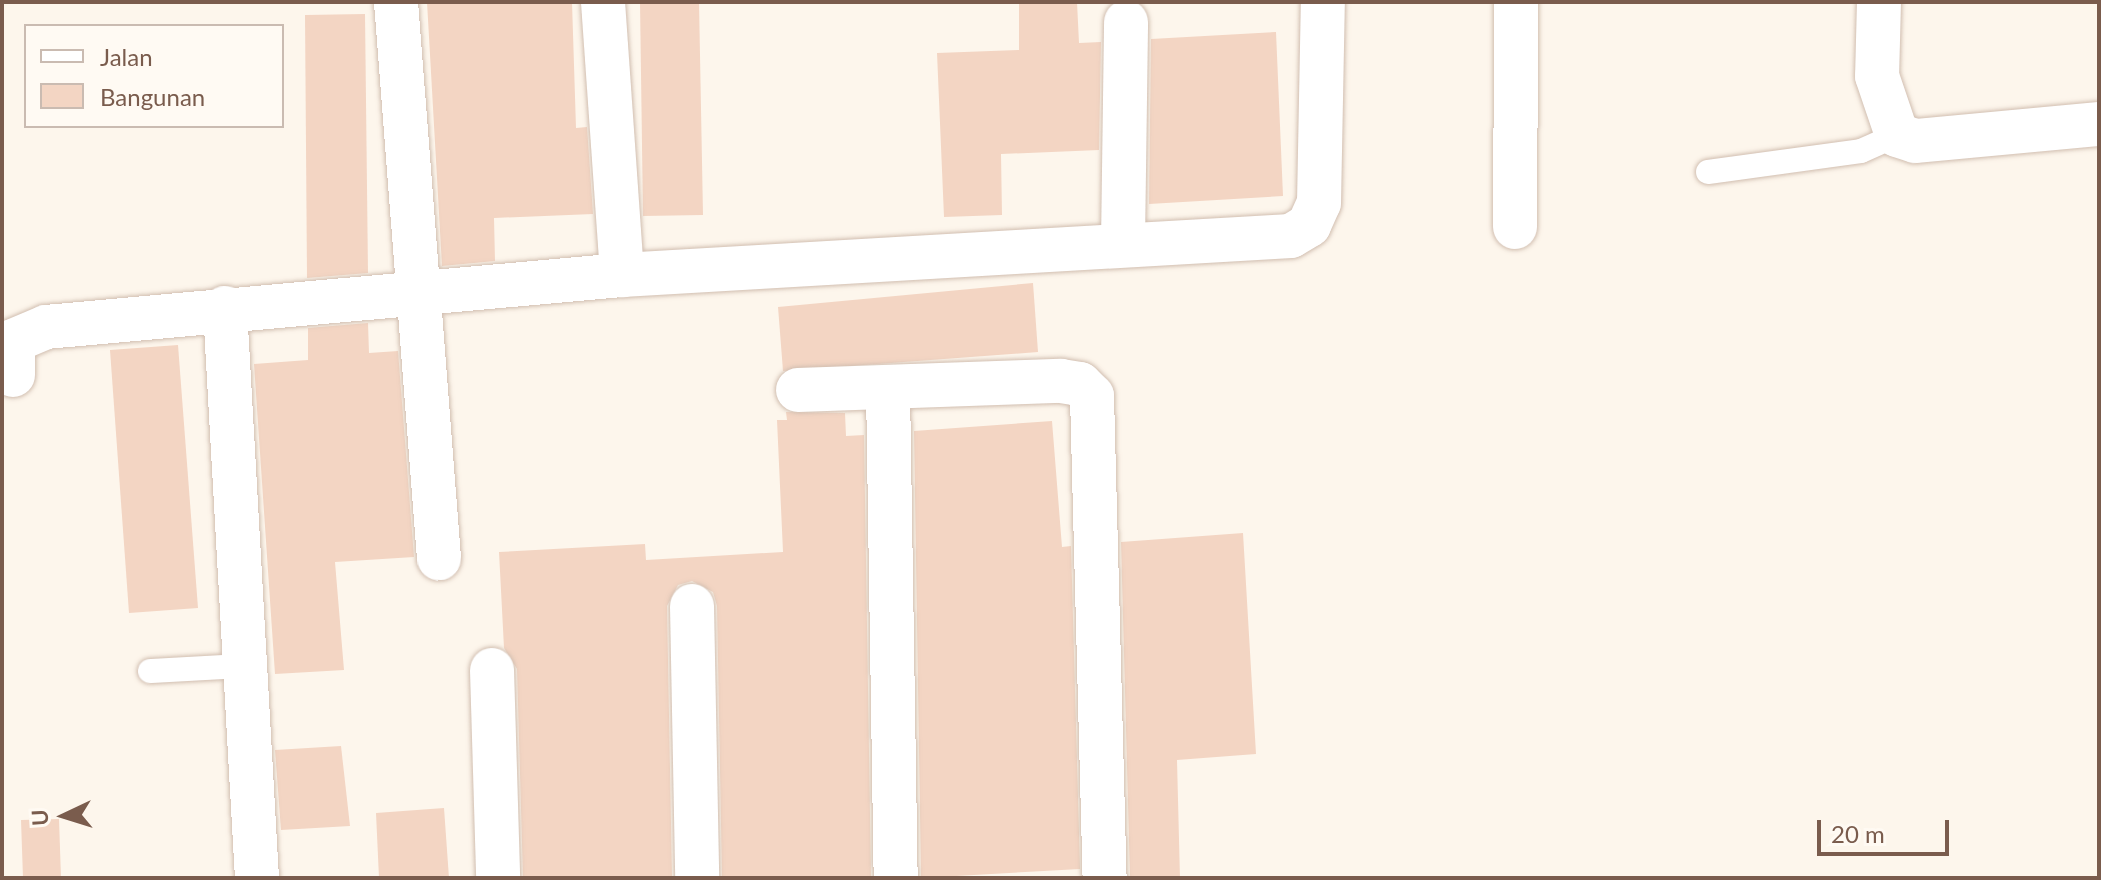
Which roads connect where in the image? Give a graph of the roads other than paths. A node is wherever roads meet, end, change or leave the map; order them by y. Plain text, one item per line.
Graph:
1 (396, 2) edge
2 (603, 2) edge
3 (1323, 2) edge
4 (1516, 2) edge
5 (1879, 2) edge
6 (1126, 22) dead end
7 (2099, 124) edge
8 (1897, 135) junction
9 (1708, 172) dead end
10 (1515, 227) dead end
11 (1123, 242) junction
12 (622, 275) junction
13 (418, 298) junction
14 (225, 308) junction
15 (13, 375) dead end
16 (888, 388) junction
17 (798, 390) dead end
18 (439, 558) dead end
19 (692, 606) dead end
20 (243, 666) junction
21 (492, 670) dead end
22 (150, 671) dead end
23 (257, 878) edge
24 (498, 878) edge
25 (697, 878) edge
26 (896, 878) edge
27 (1105, 878) edge

1 - 13 street
2 - 12 street
3 - 11 street
4 - 10 street
5 - 8 street
6 - 11 street
7 - 8 street
8 - 9 lane
11 - 12 street
12 - 13 street
13 - 14 street
13 - 18 street
14 - 15 street
14 - 20 street
16 - 17 street
16 - 26 street
16 - 27 street
19 - 25 street
20 - 22 lane
20 - 23 street
21 - 24 street

